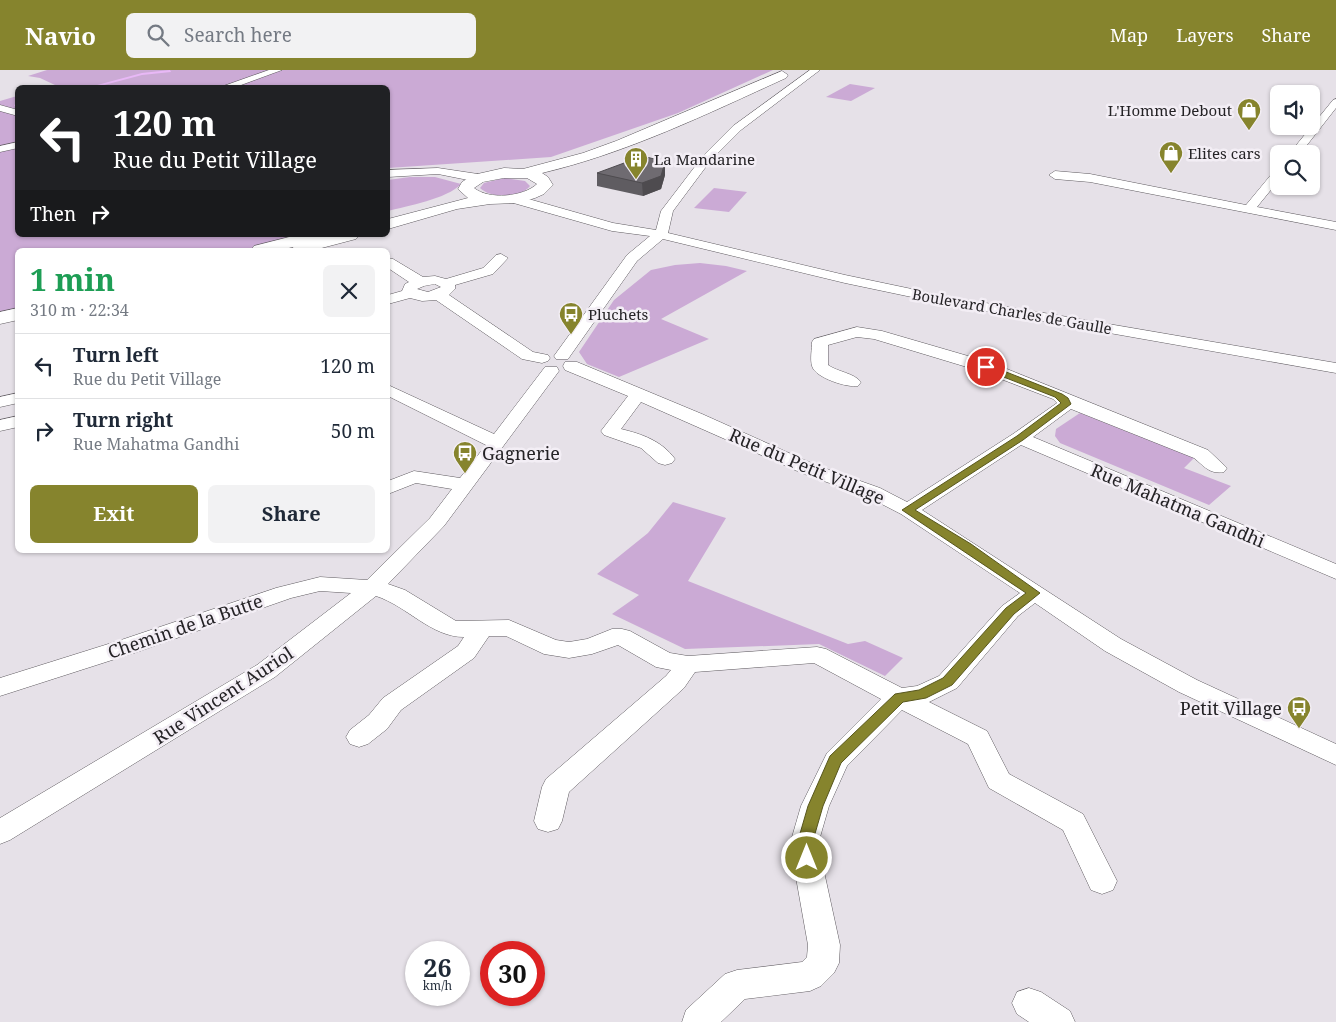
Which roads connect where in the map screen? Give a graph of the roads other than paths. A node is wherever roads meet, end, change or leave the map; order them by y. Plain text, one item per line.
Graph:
1 (278, 70) edge
2 (816, 70) edge
3 (787, 73) edge
4 (231, 85) edge
5 (1336, 102) edge
6 (1, 109) edge
7 (15, 112) edge
8 (1321, 120) junction
9 (1336, 122) edge
10 (1301, 145) edge
11 (15, 146) edge
12 (0, 149) edge
13 (390, 174) edge
14 (520, 174) junction
15 (1055, 175) dead end
16 (1270, 183) edge
17 (472, 184) junction
18 (543, 186) junction
19 (490, 199) junction
20 (514, 199) junction
21 (1249, 209) junction
22 (390, 215) edge
23 (390, 223) edge
24 (1336, 226) edge
25 (640, 230) junction
26 (660, 235) junction
27 (309, 237) edge
28 (343, 237) edge
29 (268, 248) edge
30 (302, 248) edge
31 (500, 258) dead end
32 (390, 264) edge
33 (415, 288) junction
34 (443, 289) junction
35 (390, 299) edge
36 (15, 315) edge
37 (0, 318) edge
38 (15, 321) edge
39 (0, 324) edge
40 (556, 363) junction
41 (1336, 368) edge
42 (852, 382) dead end
43 (390, 391) edge
44 (638, 394) junction
45 (15, 399) edge
46 (1064, 400) junction
47 (0, 402) edge
48 (15, 422) edge
49 (0, 426) edge
50 (1020, 438) junction
51 (497, 443) junction
52 (665, 459) dead end
53 (1217, 468) dead end
54 (466, 485) junction
55 (390, 487) edge
56 (908, 510) junction
57 (1336, 572) edge
58 (373, 587) junction
59 (1034, 593) junction
60 (482, 628) junction
61 (688, 664) junction
62 (0, 687) edge
63 (899, 697) junction
64 (359, 737) dead end
65 (1336, 755) edge
66 (548, 821) dead end
67 (0, 832) edge
68 (1102, 882) dead end
69 (1029, 1003) dead end
70 (698, 1021) edge
71 (1058, 1022) edge

1 - 4 street
2 - 26 street
3 - 14 main road
3 - 18 main road
5 - 8 street
6 - 7 street
8 - 9 street
8 - 10 street
11 - 12 street
13 - 17 street
14 - 17 main road
14 - 18 main road
15 - 21 street
16 - 21 street
17 - 19 main road
17 - 22 main road
18 - 20 main road
18 - 25 street
19 - 20 main road
19 - 23 main road
20 - 25 street
21 - 24 street
25 - 26 street, Boulevard Charles de Gaulle
26 - 40 street, Rue Vincent Auriol
26 - 41 street, Boulevard Charles de Gaulle
27 - 29 main road
28 - 30 main road
31 - 34 street
32 - 33 street
33 - 34 street
33 - 35 street
34 - 40 street, Rue du Petit Village
36 - 37 main road
38 - 39 main road
40 - 44 street, Rue du Petit Village
40 - 51 street, Rue Vincent Auriol
42 - 46 street
43 - 51 street
44 - 52 street
44 - 56 street, Rue du Petit Village
45 - 47 street
46 - 50 street
46 - 53 street
48 - 49 street
50 - 56 street
50 - 57 street, Rue Mahatma Gandhi
51 - 54 street, Rue Vincent Auriol
54 - 55 street
54 - 58 street, Rue Vincent Auriol
56 - 59 street, Rue du Petit Village
58 - 60 street, Chemin de la Butte
58 - 62 street, Chemin de la Butte
58 - 67 street, Rue Vincent Auriol
59 - 63 street
59 - 65 street, Rue du Petit Village
60 - 61 street, Chemin de la Butte
60 - 64 street
61 - 63 street, Chemin de la Butte
61 - 66 street
63 - 68 street, Chemin de la Butte
63 - 70 street
69 - 71 street

